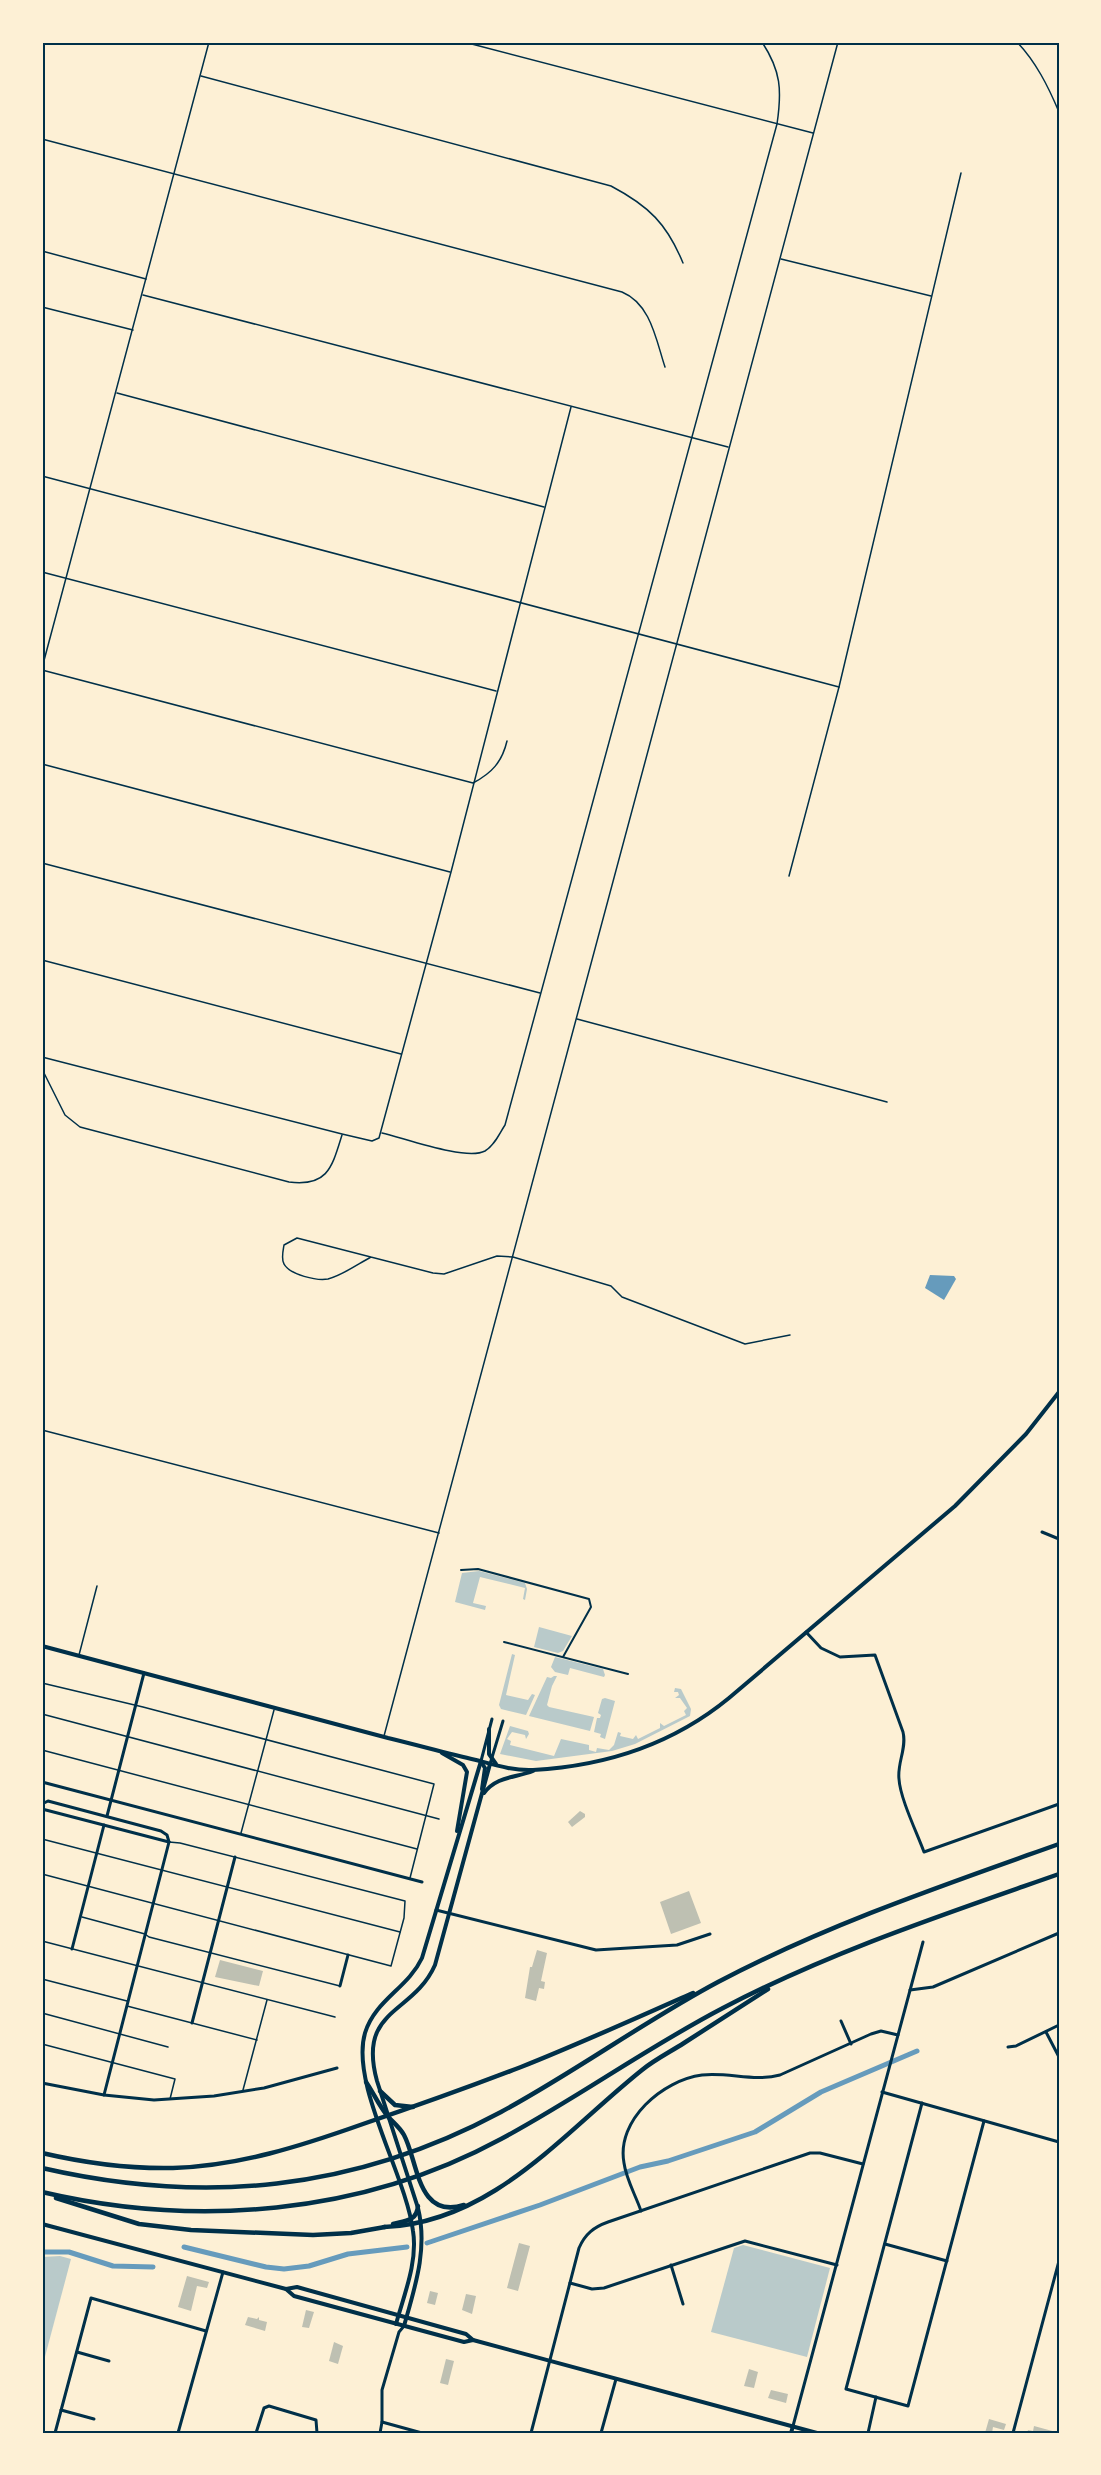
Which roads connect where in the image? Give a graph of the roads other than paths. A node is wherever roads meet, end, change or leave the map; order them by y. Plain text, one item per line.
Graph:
1 (209, 42) edge
2 (464, 42) edge
3 (762, 42) edge
4 (838, 42) edge
5 (1017, 42) edge
6 (200, 76) junction
7 (1059, 111) edge
8 (777, 124) junction
9 (813, 134) junction
10 (42, 139) edge
11 (174, 173) junction
12 (961, 173) dead end
13 (42, 252) edge
14 (780, 258) junction
15 (683, 263) dead end
16 (147, 279) junction
17 (143, 294) junction
18 (932, 296) junction
19 (42, 307) edge
20 (133, 330) junction
21 (665, 367) dead end
22 (116, 392) junction
23 (571, 407) junction
24 (692, 438) junction
25 (729, 448) junction
26 (42, 476) edge
27 (90, 489) junction
28 (545, 507) junction
29 (42, 572) edge
30 (66, 579) junction
31 (521, 602) junction
32 (639, 633) junction
33 (677, 643) junction
34 (42, 669) edge
35 (839, 687) junction
36 (496, 692) junction
37 (507, 741) dead end
38 (42, 764) edge
39 (473, 783) junction
40 (42, 863) edge
41 (451, 872) junction
42 (789, 876) dead end
43 (42, 960) edge
44 (426, 964) junction
45 (540, 993) junction
46 (576, 1019) junction
47 (402, 1054) junction
48 (42, 1057) edge
49 (42, 1069) edge
50 (887, 1102) dead end
51 (382, 1133) junction
52 (342, 1134) junction
53 (371, 1257) junction
54 (513, 1257) junction
55 (790, 1335) dead end
56 (1059, 1392) edge
57 (42, 1430) edge
58 (1042, 1532) dead end
59 (439, 1533) junction
60 (1059, 1539) edge
61 (461, 1570) dead end
62 (97, 1586) dead end
63 (806, 1632) junction
64 (504, 1642) dead end
65 (42, 1646) edge
66 (79, 1656) junction
67 (563, 1657) junction
68 (144, 1673) junction
69 (628, 1674) dead end
70 (42, 1683) edge
71 (136, 1705) junction
72 (274, 1708) junction
73 (42, 1714) edge
74 (492, 1719) dead end
75 (503, 1721) dead end
76 (489, 1729) junction
77 (127, 1737) junction
78 (384, 1737) junction
79 (266, 1740) junction
80 (42, 1750) edge
81 (441, 1753) junction
82 (481, 1761) junction
83 (491, 1762) junction
84 (119, 1770) junction
85 (534, 1770) junction
86 (257, 1771) junction
87 (42, 1782) edge
88 (482, 1796) junction
89 (111, 1800) junction
90 (42, 1804) edge
91 (249, 1804) junction
92 (1059, 1804) edge
93 (42, 1809) edge
94 (107, 1816) junction
95 (426, 1816) junction
96 (439, 1819) dead end
97 (105, 1825) junction
98 (241, 1834) junction
99 (42, 1839) edge
100 (456, 1840) junction
101 (169, 1842) junction
102 (1059, 1844) edge
103 (417, 1849) junction
104 (97, 1854) junction
105 (235, 1857) junction
106 (162, 1871) junction
107 (42, 1874) edge
108 (1059, 1874) edge
109 (409, 1878) junction
110 (422, 1882) dead end
111 (89, 1886) junction
112 (227, 1887) junction
113 (153, 1903) junction
114 (436, 1910) junction
115 (449, 1913) junction
116 (81, 1916) junction
117 (218, 1920) junction
118 (400, 1932) junction
119 (1059, 1933) edge
120 (145, 1934) junction
121 (710, 1934) dead end
122 (42, 1941) edge
123 (922, 1942) dead end
124 (72, 1949) junction
125 (210, 1953) junction
126 (348, 1955) junction
127 (137, 1966) junction
128 (785, 1978) junction
129 (42, 1979) edge
130 (202, 1983) junction
131 (715, 1984) junction
132 (340, 1986) joint
133 (910, 1990) junction
134 (267, 2000) junction
135 (127, 2004) junction
136 (42, 2013) edge
137 (335, 2017) dead end
138 (841, 2021) dead end
139 (192, 2023) junction
140 (1059, 2025) edge
141 (1046, 2031) junction
142 (119, 2034) junction
143 (898, 2035) junction
144 (256, 2040) junction
145 (42, 2044) edge
146 (851, 2044) junction
147 (168, 2047) dead end
148 (1008, 2047) dead end
149 (1059, 2057) edge
150 (112, 2062) junction
151 (337, 2068) dead end
152 (366, 2082) junction
153 (42, 2083) edge
154 (243, 2091) junction
155 (380, 2091) junction
156 (882, 2092) junction
157 (104, 2095) junction
158 (170, 2100) junction
159 (922, 2103) junction
160 (416, 2107) junction
161 (389, 2117) junction
162 (379, 2120) junction
163 (984, 2121) junction
164 (1059, 2142) edge
165 (42, 2153) edge
166 (863, 2164) junction
167 (42, 2168) edge
168 (42, 2193) edge
169 (482, 2199) junction
170 (418, 2206) junction
171 (641, 2211) junction
172 (412, 2222) junction
173 (421, 2222) junction
174 (42, 2224) edge
175 (885, 2244) junction
176 (947, 2261) junction
177 (1059, 2261) edge
178 (671, 2265) junction
179 (837, 2265) junction
180 (223, 2272) junction
181 (570, 2283) junction
182 (286, 2289) junction
183 (683, 2304) dead end
184 (399, 2314) junction
185 (406, 2317) junction
186 (396, 2324) junction
187 (404, 2326) junction
188 (206, 2331) junction
189 (399, 2332) junction
190 (473, 2340) junction
191 (77, 2352) junction
192 (109, 2361) dead end
193 (550, 2361) junction
194 (616, 2379) junction
195 (876, 2397) junction
196 (61, 2410) junction
197 (94, 2419) dead end
198 (382, 2422) junction
199 (793, 2426) junction
200 (55, 2433) edge
201 (177, 2433) edge
202 (256, 2433) edge
203 (316, 2433) edge
204 (380, 2433) edge
205 (422, 2433) edge
206 (531, 2433) edge
207 (601, 2433) edge
208 (791, 2433) edge
209 (817, 2433) edge
210 (868, 2433) edge
211 (1013, 2433) edge

1 - 6 lane
2 - 8 lane
3 - 8 lane
4 - 9 lane
5 - 7 lane
6 - 11 lane
6 - 15 lane
8 - 9 lane
8 - 24 lane
9 - 14 lane
10 - 11 lane
11 - 16 lane
11 - 21 lane
12 - 18 lane
13 - 16 lane
14 - 18 lane
14 - 25 lane
16 - 17 lane
17 - 20 lane
17 - 23 lane
18 - 35 lane
19 - 20 lane
20 - 22 lane
22 - 27 lane
22 - 28 lane
23 - 24 lane
23 - 28 lane
24 - 25 lane
24 - 32 lane
25 - 33 lane
26 - 27 lane
27 - 30 lane
27 - 31 lane
28 - 31 lane
29 - 30 lane
30 - 34 lane
30 - 36 lane
31 - 32 lane
31 - 36 lane
32 - 33 lane
32 - 45 lane
33 - 35 lane
33 - 46 lane
34 - 39 lane
35 - 42 lane
36 - 39 lane
37 - 39 lane
38 - 41 lane
39 - 41 lane
40 - 44 lane
41 - 44 lane
43 - 47 lane
44 - 45 lane
44 - 47 lane
45 - 51 lane
46 - 50 lane
46 - 54 lane
47 - 51 lane
48 - 52 lane
49 - 52 lane
51 - 52 lane
53 - 53 lane
53 - 54 lane
54 - 55 lane
54 - 59 lane
56 - 63 main road
57 - 59 lane
58 - 60 street
59 - 78 lane
61 - 67 street
62 - 66 lane
63 - 85 main road
63 - 92 street
64 - 67 street
65 - 66 main road
66 - 68 main road
67 - 69 street
68 - 71 street
68 - 72 main road
70 - 71 lane
71 - 77 street
71 - 79 lane
72 - 78 main road
72 - 79 lane
73 - 77 lane
74 - 76 street
75 - 83 street
76 - 82 street
76 - 83 main road
77 - 84 street
77 - 86 lane
78 - 81 main road
79 - 86 lane
79 - 95 lane
80 - 84 lane
81 - 82 main road
81 - 100 main road
82 - 83 main road
82 - 88 main road
82 - 100 main road
83 - 85 main road
83 - 88 main road
84 - 89 street
84 - 91 lane
85 - 88 main road
86 - 91 lane
86 - 95 lane
87 - 89 street
88 - 115 main road
89 - 94 street
89 - 98 street
90 - 94 street
91 - 98 lane
91 - 103 lane
93 - 97 street
94 - 101 street
95 - 96 lane
95 - 103 lane
97 - 101 street
97 - 104 street
98 - 109 street
99 - 104 lane
100 - 114 main road
101 - 105 lane
101 - 106 street
102 - 131 highway
103 - 109 lane
104 - 106 lane
104 - 111 street
105 - 112 street
105 - 118 lane
106 - 112 lane
106 - 113 street
107 - 111 lane
108 - 128 highway
109 - 110 street
111 - 113 lane
111 - 116 street
112 - 117 street
112 - 118 lane
113 - 117 lane
113 - 120 street
114 - 115 street
114 - 152 main road
115 - 121 street
115 - 155 main road
116 - 120 lane
116 - 124 street
117 - 125 street
117 - 126 lane
118 - 126 lane
119 - 133 street
120 - 125 lane
120 - 127 street
122 - 124 lane
123 - 133 street
124 - 127 lane
125 - 130 street
125 - 132 lane
126 - 132 street
127 - 130 lane
127 - 135 street
128 - 168 highway
128 - 169 highway
129 - 135 lane
130 - 134 lane
130 - 139 street
131 - 160 highway
131 - 167 highway
133 - 143 street
134 - 137 lane
134 - 144 lane
135 - 139 lane
135 - 142 street
136 - 142 lane
138 - 146 street
139 - 144 lane
140 - 141 street
141 - 148 street
141 - 149 street
142 - 147 lane
142 - 150 street
143 - 146 street
143 - 156 street
144 - 154 lane
145 - 150 lane
146 - 171 street
150 - 157 street
150 - 158 lane
151 - 154 street
152 - 161 highway
152 - 162 main road
153 - 157 street
154 - 158 street
155 - 160 highway
155 - 161 main road
156 - 159 street
156 - 166 street
157 - 158 street
159 - 163 street
159 - 175 street
160 - 161 highway
161 - 162 highway
161 - 169 highway
161 - 170 main road
162 - 165 highway
162 - 172 main road
163 - 164 street
163 - 176 street
166 - 171 street
166 - 179 street
168 - 172 highway
169 - 173 highway
170 - 172 highway
170 - 173 main road
171 - 181 street
172 - 173 highway
172 - 184 main road
173 - 185 main road
174 - 180 main road
175 - 176 street
175 - 195 street
176 - 195 street
177 - 211 street
178 - 179 street
178 - 181 street
178 - 183 street
179 - 199 street
180 - 182 main road
180 - 188 street
181 - 193 street
182 - 184 main road
182 - 186 main road
184 - 185 main road
184 - 186 main road
185 - 187 main road
185 - 190 main road
186 - 187 main road
186 - 189 street
187 - 189 street
187 - 190 main road
188 - 191 street
188 - 201 street
189 - 198 street
190 - 193 main road
191 - 192 street
191 - 196 street
193 - 194 main road
193 - 206 street
194 - 199 main road
194 - 207 street
195 - 210 street
196 - 197 street
196 - 200 street
198 - 204 street
198 - 205 street
199 - 208 main road
199 - 209 main road
202 - 203 street

